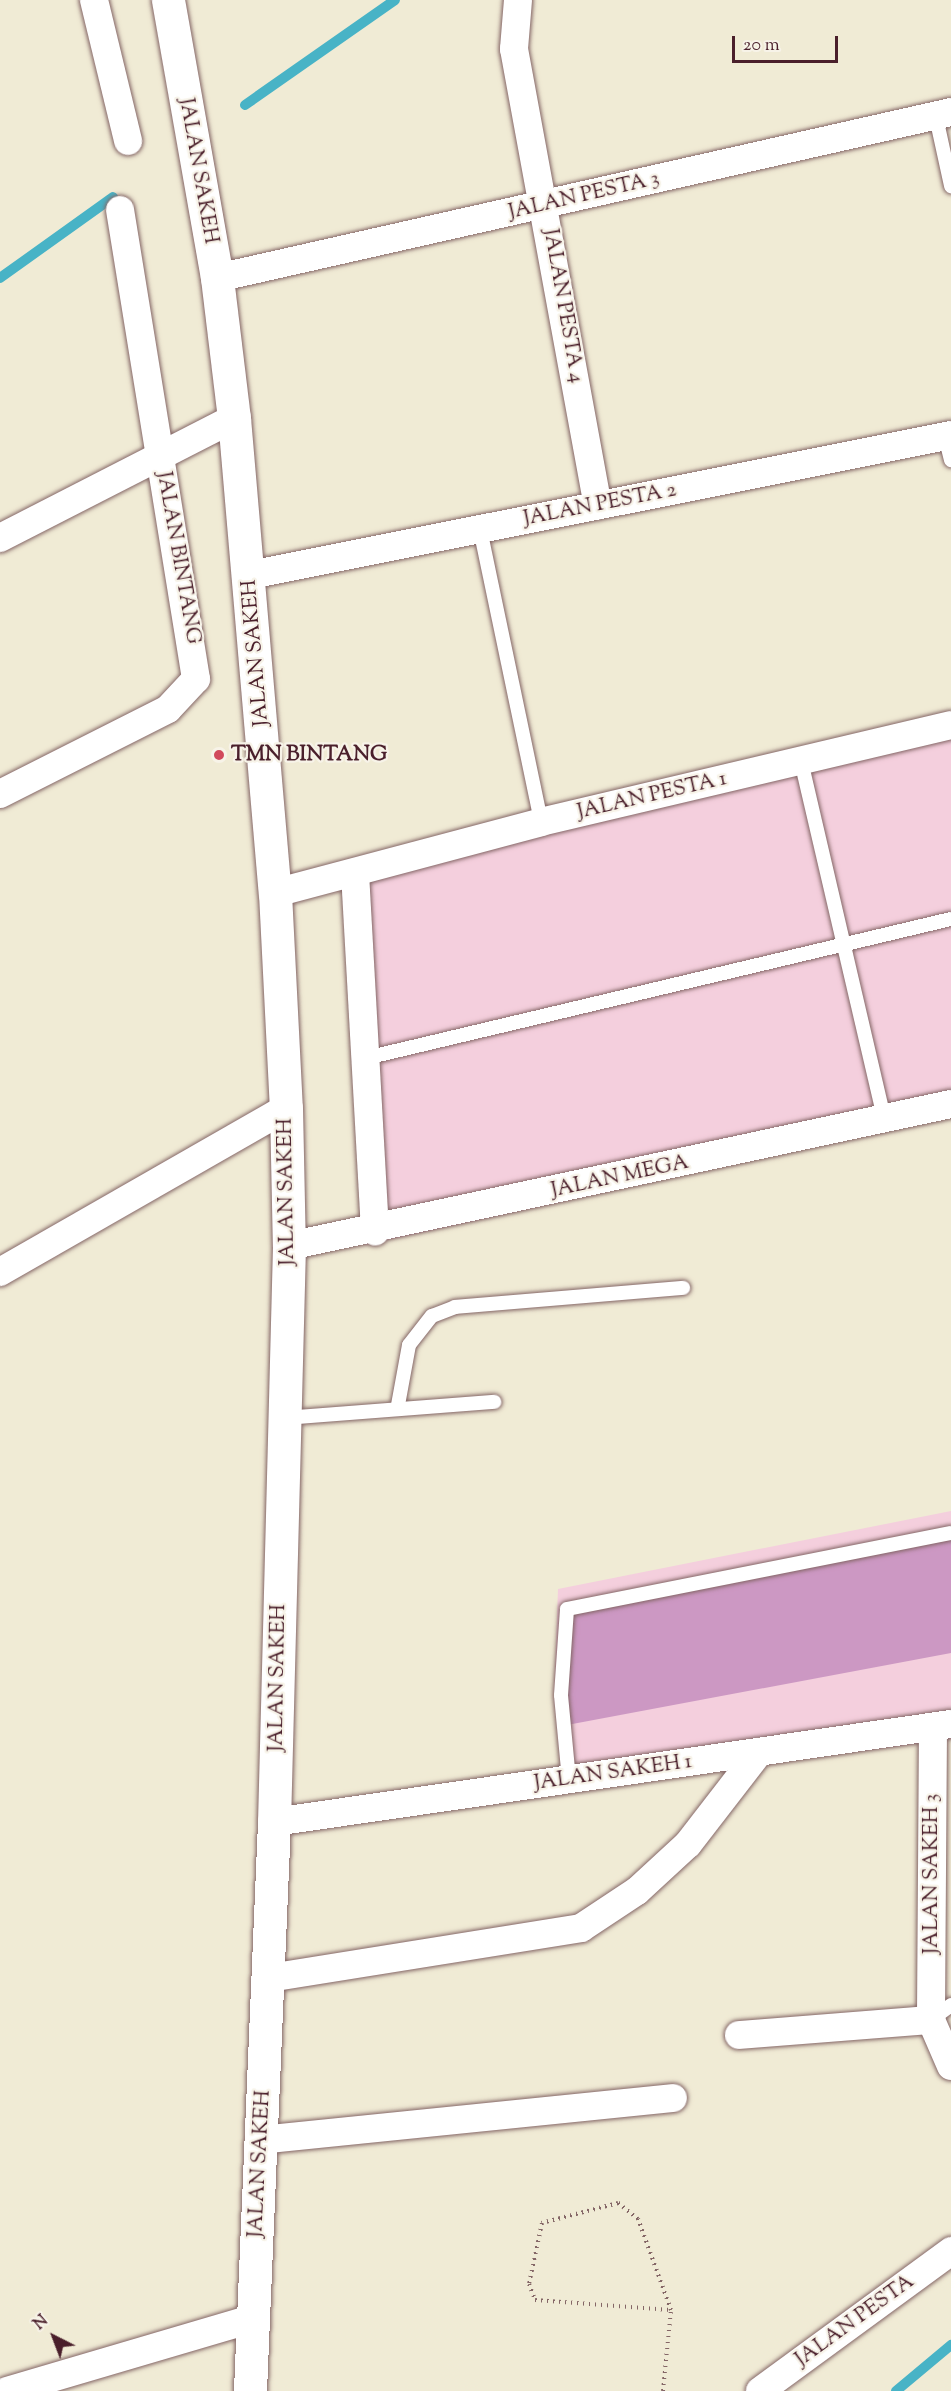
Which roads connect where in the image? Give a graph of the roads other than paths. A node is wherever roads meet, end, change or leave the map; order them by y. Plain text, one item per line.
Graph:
1 (94, 0) edge
2 (168, 0) edge
3 (518, 0) edge
4 (943, 114) edge
5 (128, 141) dead end
6 (951, 186) edge
7 (545, 204) junction
8 (120, 210) dead end
9 (217, 278) junction
10 (234, 418) junction
11 (949, 444) edge
12 (160, 456) junction
13 (598, 506) junction
14 (480, 529) junction
15 (0, 538) edge
16 (250, 575) junction
17 (951, 725) edge
18 (801, 761) junction
19 (0, 794) edge
20 (541, 822) junction
21 (355, 873) junction
22 (275, 893) junction
23 (951, 919) edge
24 (847, 942) junction
25 (366, 1058) junction
26 (951, 1104) edge
27 (286, 1108) junction
28 (884, 1119) junction
29 (375, 1231) junction
30 (289, 1246) junction
31 (0, 1272) edge
32 (683, 1288) dead end
33 (494, 1402) dead end
34 (398, 1405) junction
35 (285, 1418) junction
36 (951, 1533) edge
37 (942, 1725) edge
38 (759, 1752) junction
39 (569, 1780) junction
40 (274, 1822) junction
41 (269, 1978) junction
42 (941, 2012) edge
43 (740, 2035) dead end
44 (951, 2066) edge
45 (673, 2098) dead end
46 (260, 2140) junction
47 (951, 2251) edge
48 (252, 2319) junction
49 (7, 2391) edge
50 (250, 2391) edge
51 (760, 2391) edge

1 - 5 street
2 - 9 street, JALAN SAKEH
3 - 7 street, JALAN PESTA 4
4 - 6 lane
4 - 7 street, JALAN PESTA 3
7 - 9 street, JALAN PESTA 3
7 - 13 street, JALAN PESTA 4
8 - 12 street, JALAN BINTANG
9 - 10 street, JALAN SAKEH
10 - 12 street
10 - 16 street, JALAN SAKEH
11 - 13 street, JALAN PESTA 2
12 - 15 street
12 - 19 street, JALAN BINTANG
13 - 14 street, JALAN PESTA 2
14 - 16 street, JALAN PESTA 2
14 - 20 lane
16 - 22 street, JALAN SAKEH
17 - 18 street, JALAN PESTA 1
18 - 20 street, JALAN PESTA 1
18 - 24 lane
20 - 21 street, JALAN PESTA 1
21 - 22 street, JALAN PESTA 1
21 - 25 street
22 - 27 street, JALAN SAKEH
23 - 24 lane
24 - 25 lane
24 - 28 lane
25 - 29 street
26 - 28 street, JALAN MEGA
27 - 30 street, JALAN SAKEH
27 - 31 street
28 - 29 street, JALAN MEGA
29 - 30 street, JALAN MEGA
30 - 35 street, JALAN SAKEH
32 - 34 lane
33 - 34 lane
34 - 35 lane
35 - 40 street, JALAN SAKEH
36 - 39 lane
37 - 38 street, JALAN SAKEH 1
37 - 42 street, JALAN SAKEH 3
38 - 39 street, JALAN SAKEH 1
38 - 41 street
39 - 40 street, JALAN SAKEH 1
40 - 41 street, JALAN SAKEH
41 - 46 street, JALAN SAKEH
42 - 43 street
42 - 44 street, JALAN SAKEH 3
45 - 46 street
46 - 48 street, JALAN SAKEH
47 - 51 street, JALAN PESTA
48 - 49 street
48 - 50 street, JALAN SAKEH

